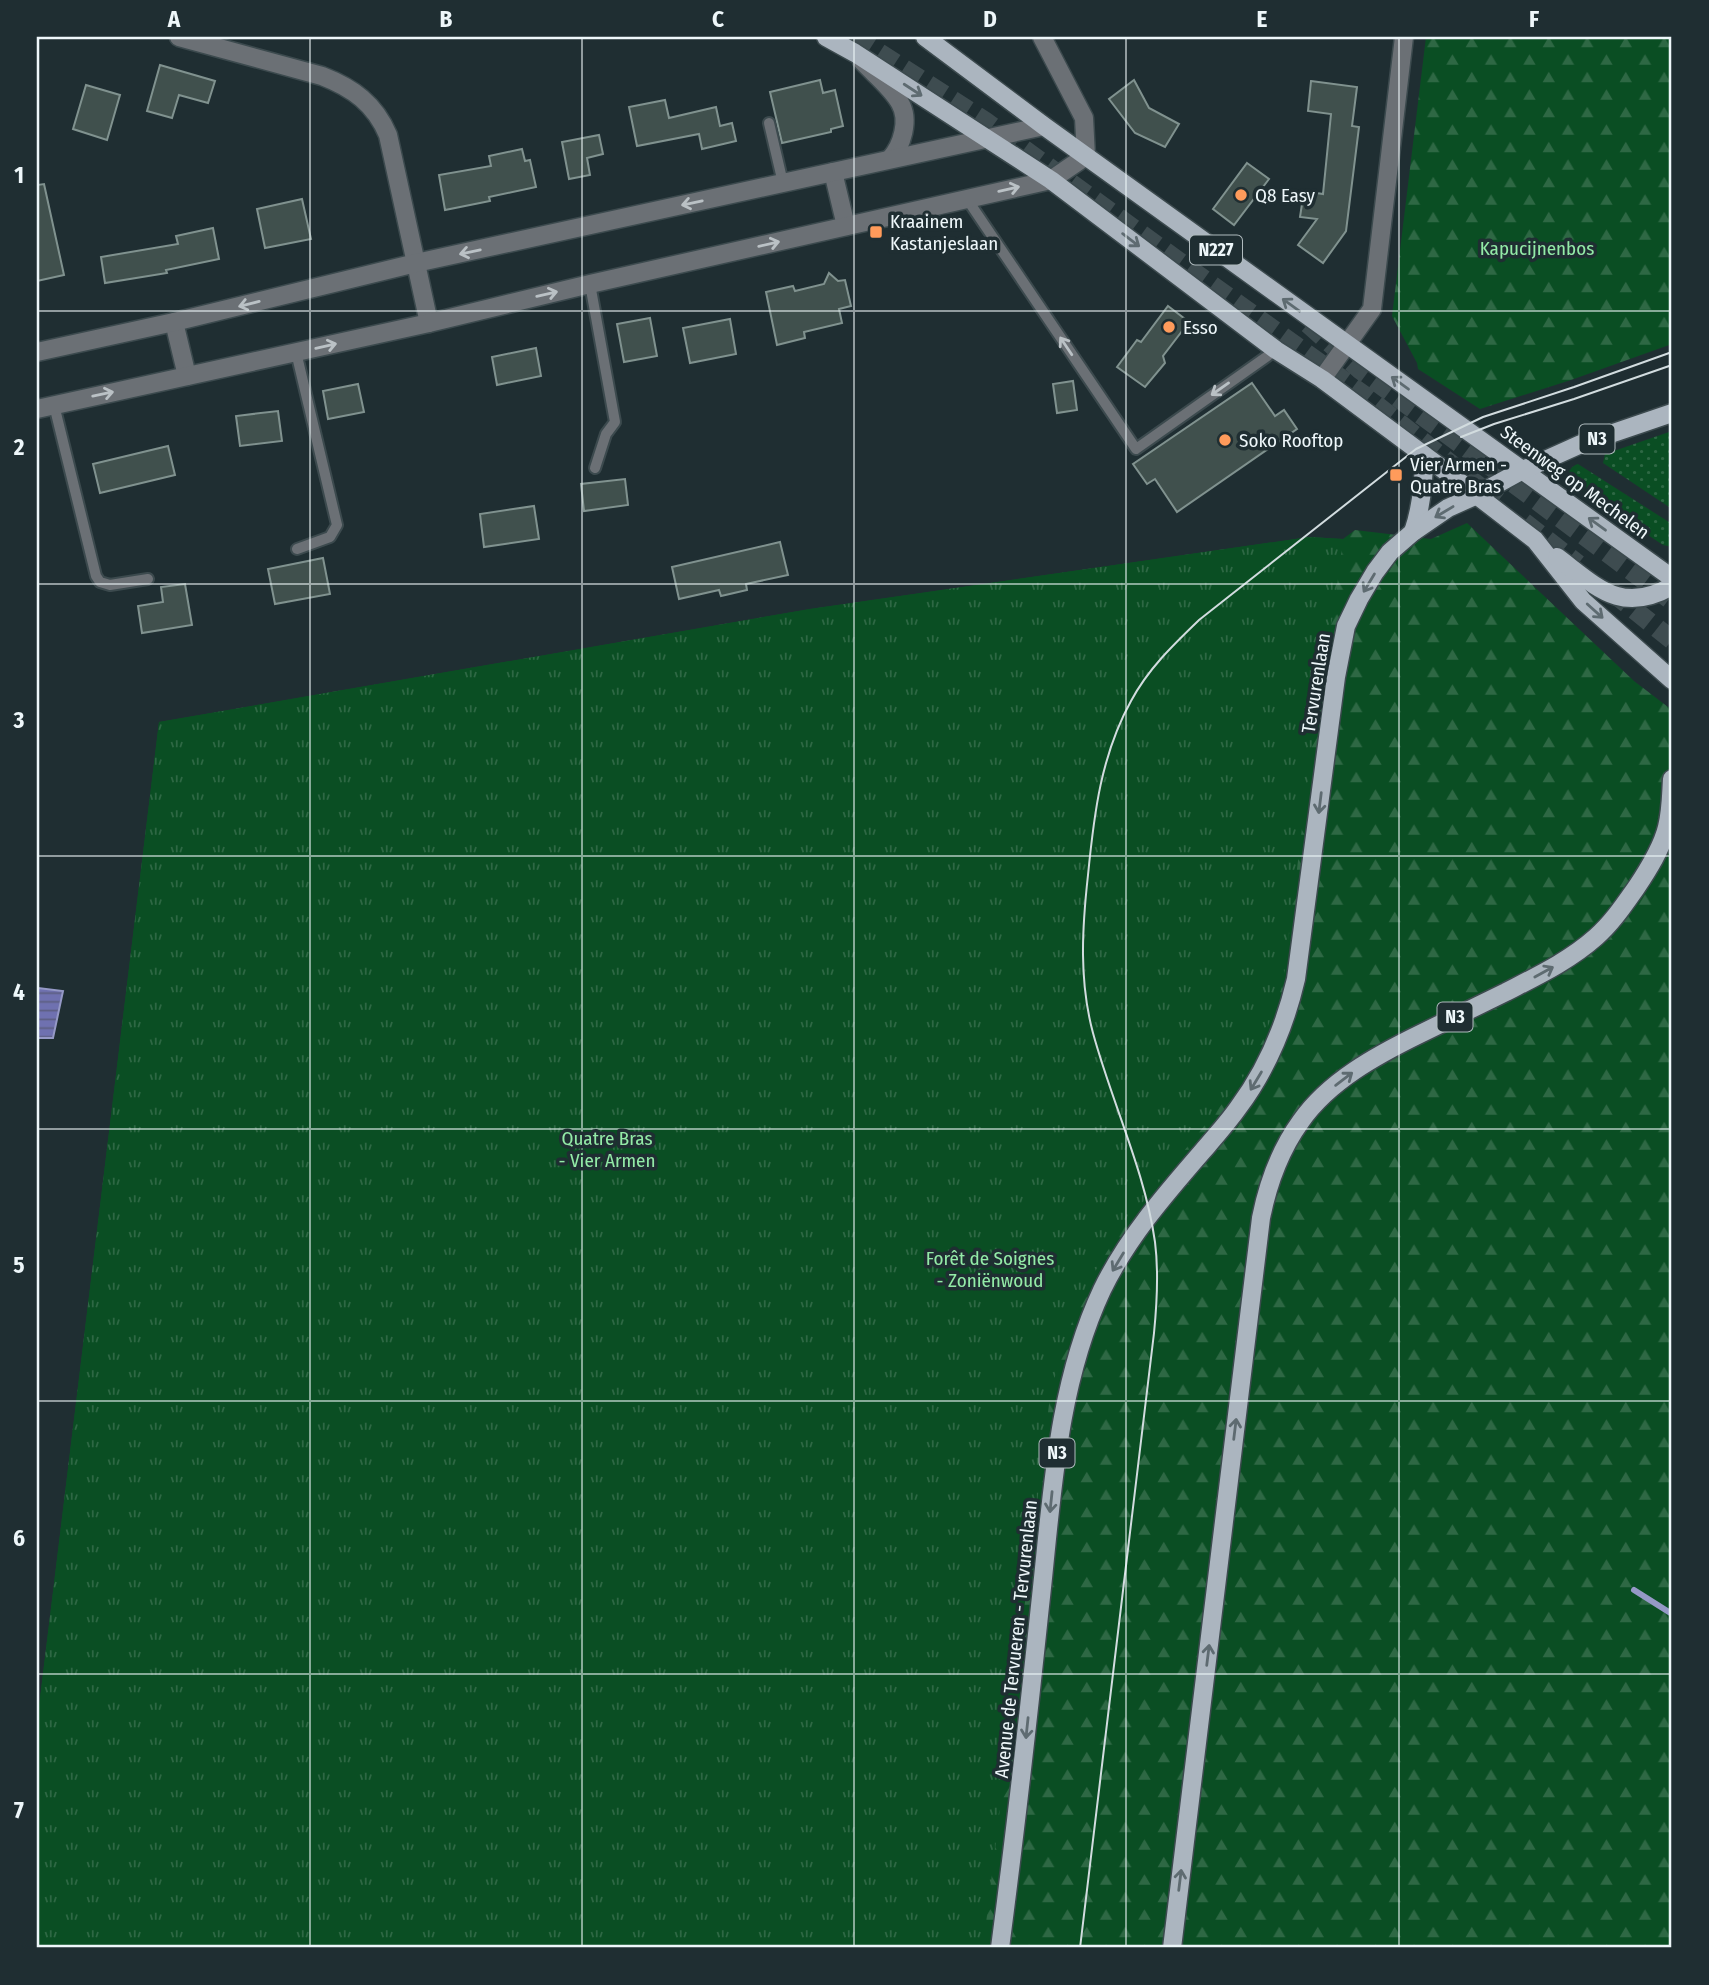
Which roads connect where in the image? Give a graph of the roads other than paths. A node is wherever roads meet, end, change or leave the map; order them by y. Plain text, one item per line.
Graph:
1 (179, 37) edge
2 (826, 37) edge
3 (925, 37) edge
4 (1042, 37) edge
5 (1404, 37) edge
6 (855, 53) junction
7 (769, 123) dead end
8 (1044, 126) junction
9 (989, 139) junction
10 (1086, 156) junction
11 (890, 159) junction
12 (833, 172) junction
13 (1051, 180) junction
14 (783, 183) junction
15 (967, 199) junction
16 (846, 226) junction
17 (416, 264) junction
18 (590, 284) junction
19 (174, 322) junction
20 (429, 323) junction
21 (1347, 344) junction
22 (1276, 350) junction
23 (37, 352) edge
24 (296, 352) junction
25 (187, 376) junction
26 (1322, 379) junction
27 (45, 407) edge
28 (1672, 413) edge
29 (1424, 455) junction
30 (596, 468) dead end
31 (1523, 470) junction
32 (1477, 495) junction
33 (1413, 532) junction
34 (1535, 540) junction
35 (297, 549) dead end
36 (1672, 578) edge
37 (149, 579) dead end
38 (1672, 586) edge
39 (1672, 680) edge
40 (1672, 779) edge
41 (1670, 822) edge
42 (1285, 1020) joint
43 (1000, 1948) edge
44 (1172, 1948) edge

1 - 17 street
2 - 6 main road, N227
3 - 8 main road, N227
4 - 10 street
5 - 21 street
6 -> 9 main road, N227
6 - 11 street
7 - 14 lane
8 - 9 street
8 - 10 main road, N227
9 - 11 street
9 - 13 main road, N227
10 - 13 street
21 -> 10 main road, N227
11 - 12 street
12 - 14 street
12 - 16 street
15 -> 13 street
13 -> 22 main road, N227
14 -> 17 street
15 - 16 street
22 -> 15 lane
18 -> 16 street
17 -> 19 street
17 - 20 street
20 -> 18 street
18 - 30 lane
19 - 23 street
19 - 25 street
24 -> 20 street
21 - 26 street
31 -> 21 main road, Steenweg op Mechelen / N227
22 - 26 main road, N227
24 - 25 street
24 - 35 lane
27 -> 25 street
26 - 29 main road, N227
27 - 37 lane
28 - 31 main road, Tervurenlaan / N3
29 - 32 main road, N227
29 - 33 main road
31 - 32 main road, Tervurenlaan / N3
36 -> 31 main road, Steenweg op Mechelen / N227
32 -> 33 main road, Tervurenlaan / N3
32 - 34 main road, N227
33 -> 42 main road, Tervurenlaan / N3
34 - 38 main road, N227
34 -> 39 main road
40 - 41 main road, N3
44 -> 41 main road, N3
42 -> 43 main road, Avenue de Tervueren - Tervurenlaan / N3

